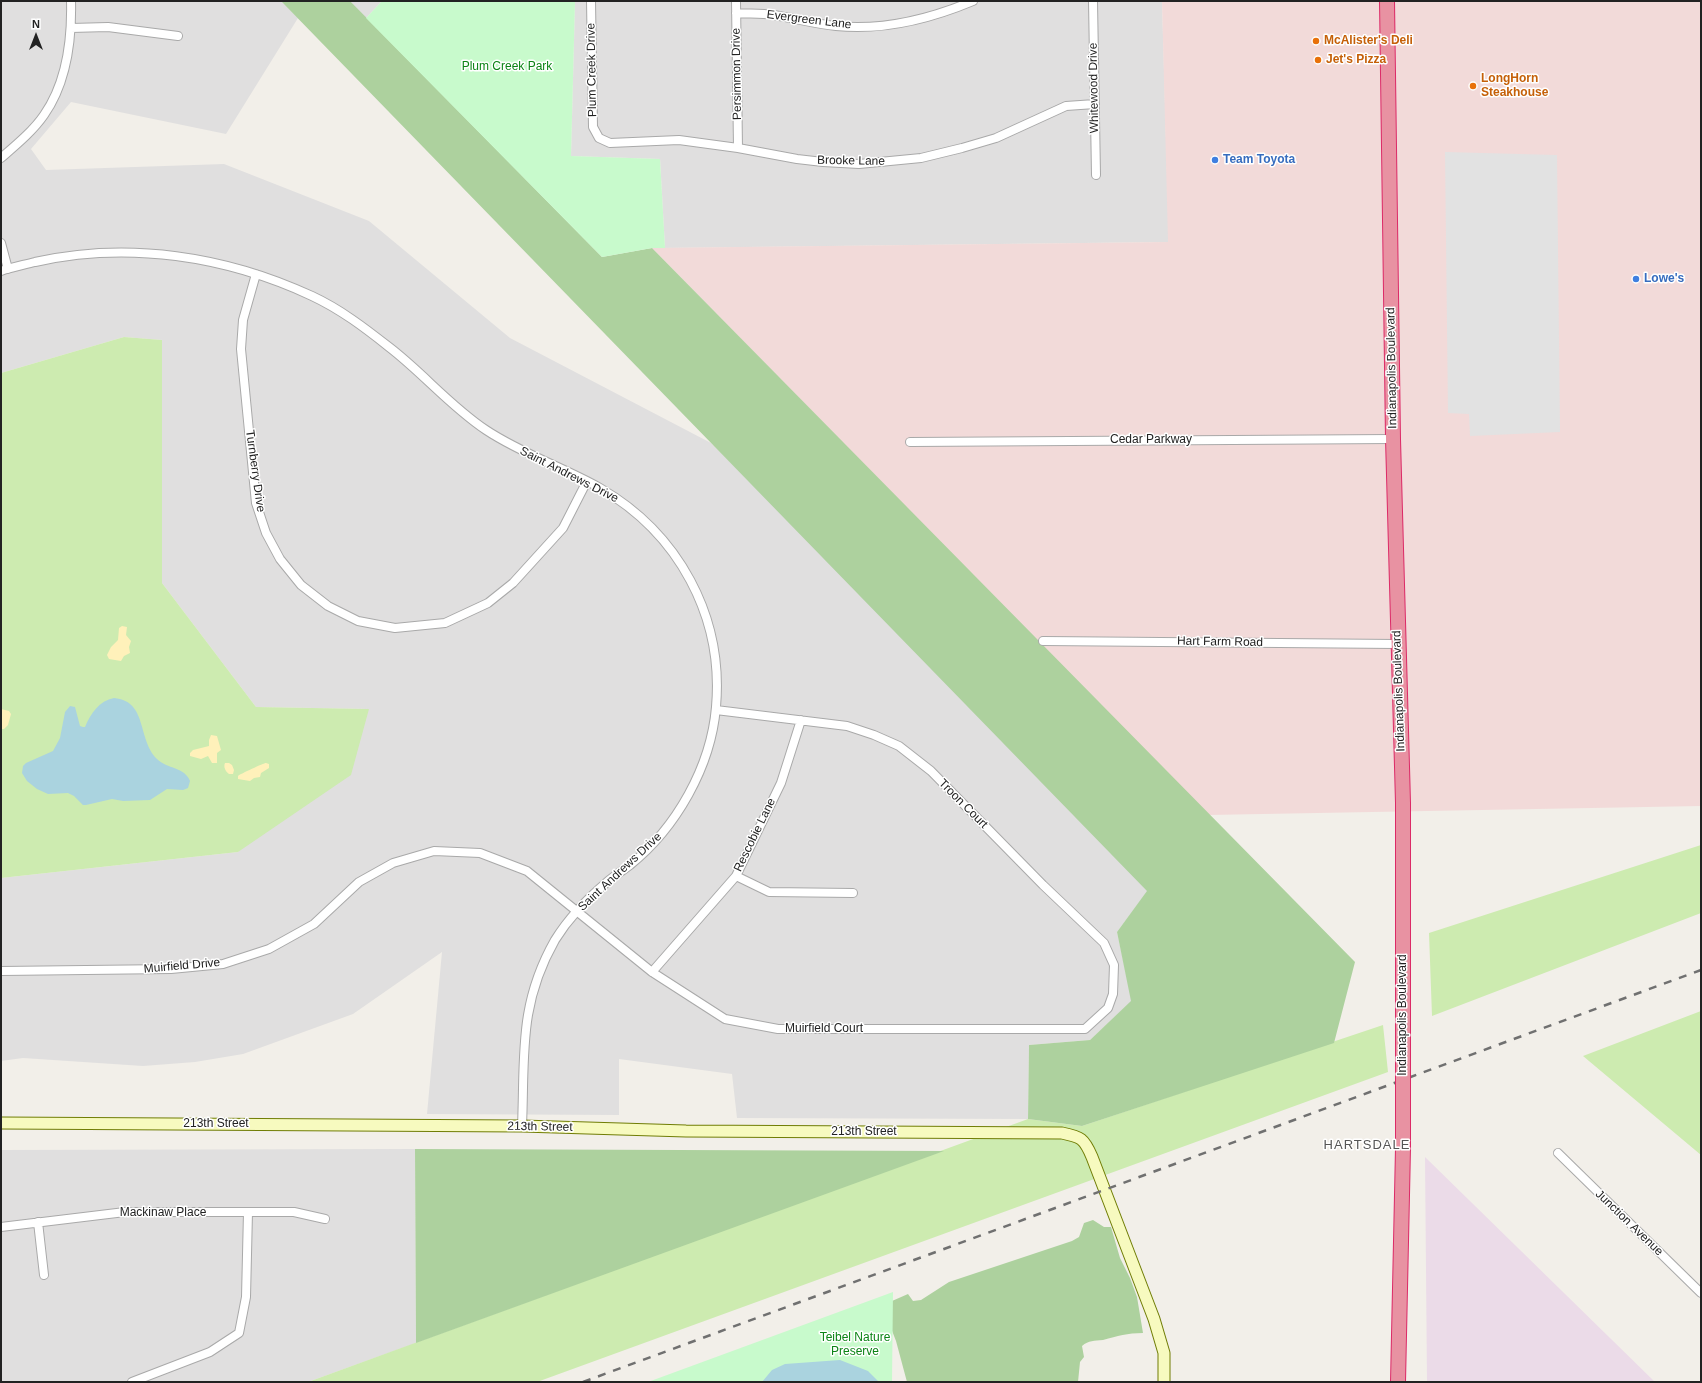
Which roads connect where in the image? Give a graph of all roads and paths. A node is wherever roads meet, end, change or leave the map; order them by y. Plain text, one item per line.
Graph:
1 (71, 1) edge
2 (591, 1) edge
3 (736, 1) edge
4 (973, 1) edge
5 (1093, 1) edge
6 (1387, 1) edge
7 (736, 13) junction
8 (71, 28) junction
9 (178, 36) dead end
10 (1095, 104) junction
11 (599, 138) joint
12 (738, 148) junction
13 (1, 158) edge
14 (1096, 175) dead end
15 (1, 243) edge
16 (4, 270) edge
17 (256, 274) junction
18 (1393, 439) junction
19 (910, 442) dead end
20 (587, 481) junction
21 (1043, 641) dead end
22 (1398, 644) junction
23 (716, 710) junction
24 (801, 720) junction
25 (736, 876) junction
26 (853, 893) dead end
27 (578, 911) junction
28 (1, 971) edge
29 (652, 972) junction
30 (1101, 1013) joint
31 (1, 1123) edge
32 (522, 1126) junction
33 (1558, 1152) dead end
34 (248, 1212) junction
35 (325, 1220) dead end
36 (38, 1222) junction
37 (1, 1227) edge
38 (44, 1275) dead end
39 (1701, 1293) edge
40 (132, 1382) edge
41 (1164, 1382) edge
42 (1398, 1382) edge

1 - 8 street
2 - 11 street, Plum Creek Drive
3 - 7 street, Persimmon Drive
4 - 7 street, Evergreen Lane
5 - 10 street, Whitewood Drive
6 - 18 highway, Indianapolis Boulevard
7 - 12 street, Persimmon Drive
8 - 9 street
8 - 13 street
10 - 12 street, Brooke Lane
10 - 14 street, Whitewood Drive
11 - 12 street, Brooke Lane
15 - 16 street
16 - 17 street, Saint Andrews Drive
17 - 20 street, Saint Andrews Drive
17 - 20 street, Turnberry Drive
18 - 19 street, Cedar Parkway
18 - 22 highway, Indianapolis Boulevard
20 - 23 street, Saint Andrews Drive
21 - 22 street, Hart Farm Road
22 - 42 highway, Indianapolis Boulevard, bridge
23 - 24 street, Troon Court
23 - 27 street, Saint Andrews Drive
24 - 25 street, Rescobie Lane
24 - 30 street, Troon Court
25 - 26 street
25 - 29 street, Rescobie Lane
27 - 28 street, Muirfield Drive
27 - 29 street, Muirfield Court
27 - 32 street, Saint Andrews Drive
29 - 30 street, Muirfield Court
31 - 32 street, 213th Street
32 - 41 street, 213th Street
33 - 39 street, Junction Avenue
34 - 35 street, Mackinaw Place
34 - 36 street, Mackinaw Place
34 - 40 street
36 - 37 street, Mackinaw Place
36 - 38 street

